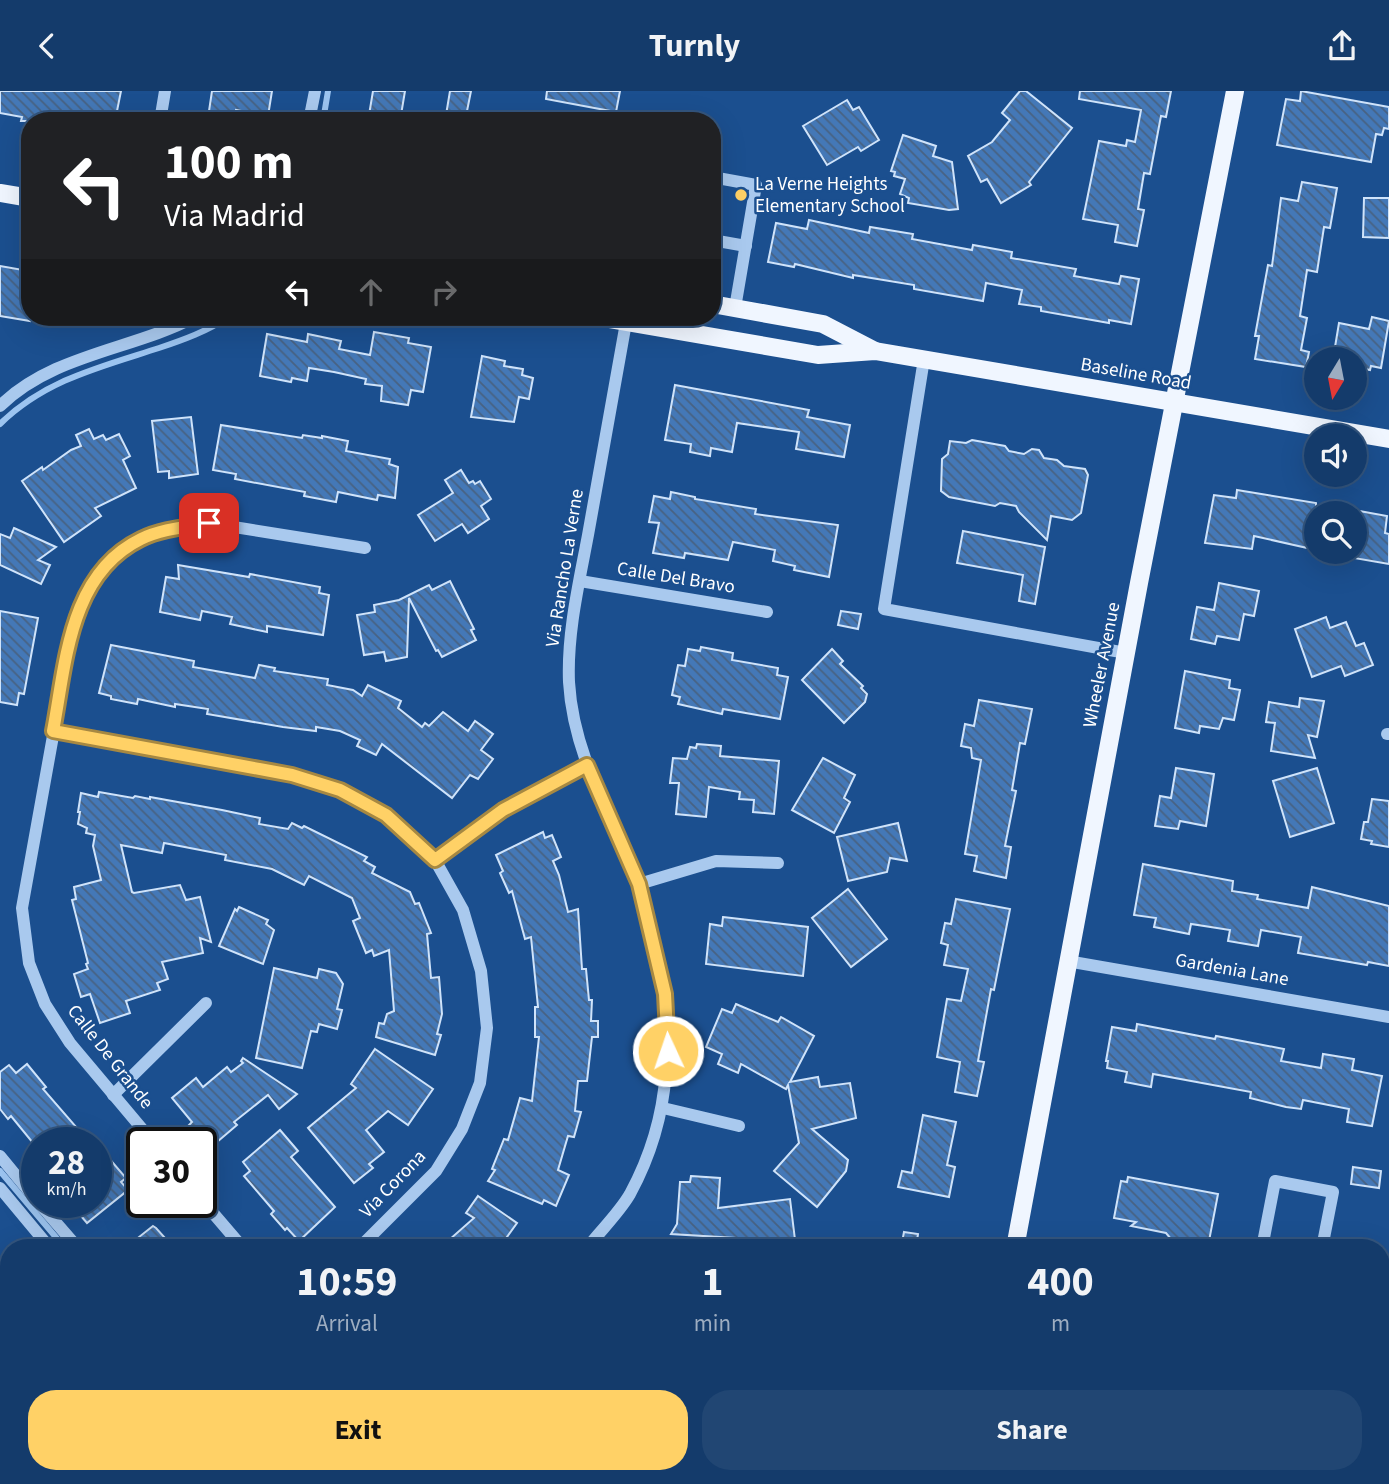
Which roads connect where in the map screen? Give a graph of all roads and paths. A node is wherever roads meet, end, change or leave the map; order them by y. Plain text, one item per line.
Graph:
1 (165, 91) edge
2 (315, 91) edge
3 (1235, 91) edge
4 (162, 112) edge
5 (311, 112) edge
6 (721, 178) edge
7 (0, 193) edge
8 (21, 196) edge
9 (721, 242) edge
10 (746, 246) junction
11 (721, 306) edge
12 (735, 308) junction
13 (171, 326) edge
14 (625, 326) edge
15 (663, 326) edge
16 (875, 351) junction
17 (924, 359) junction
18 (1174, 402) junction
19 (0, 406) edge
20 (1389, 439) edge
21 (365, 548) dead end
22 (580, 581) junction
23 (766, 612) dead end
24 (1126, 653) junction
25 (53, 731) junction
26 (587, 765) junction
27 (435, 860) junction
28 (778, 863) dead end
29 (639, 884) junction
30 (1068, 961) junction
31 (206, 1003) dead end
32 (1389, 1017) edge
33 (113, 1095) junction
34 (663, 1108) junction
35 (739, 1126) dead end
36 (140, 1127) edge
37 (0, 1156) edge
38 (21, 1182) edge
39 (0, 1188) edge
40 (51, 1218) edge
41 (217, 1218) edge
42 (42, 1239) edge
43 (70, 1239) edge
44 (235, 1239) edge
45 (368, 1239) edge
46 (594, 1239) edge
47 (1016, 1239) edge
48 (1264, 1239) edge
49 (1324, 1239) edge

1 - 4 street
2 - 5 street
3 - 18 main road, Wheeler Avenue
6 - 10 street
7 - 8 main road
9 - 10 street
10 - 12 street
11 - 12 main road, Baseline Road
12 - 16 main road, Baseline Road
13 - 19 street
14 - 22 street, Via Rancho La Verne
15 - 16 main road, Baseline Road
16 - 17 main road, Baseline Road
17 - 18 main road, Baseline Road
17 - 24 street
18 - 20 main road, Baseline Road
18 - 24 main road, Wheeler Avenue
21 - 25 street, Calle De Grande
22 - 23 street, Calle Del Bravo
22 - 26 street, Via Rancho La Verne
24 - 30 main road, Wheeler Avenue
25 - 27 street, Via Corona
25 - 33 street, Calle De Grande
26 - 27 street
26 - 29 street, Via Rancho La Verne
27 - 45 street, Via Corona
28 - 29 street
29 - 34 street, Via Rancho La Verne
30 - 32 street, Gardenia Lane
30 - 47 main road, Wheeler Avenue
31 - 33 street
33 - 36 street, Calle De Grande
34 - 35 street
34 - 46 street, Via Rancho La Verne
37 - 38 street
39 - 42 street
40 - 43 street
41 - 44 street
48 - 49 street

